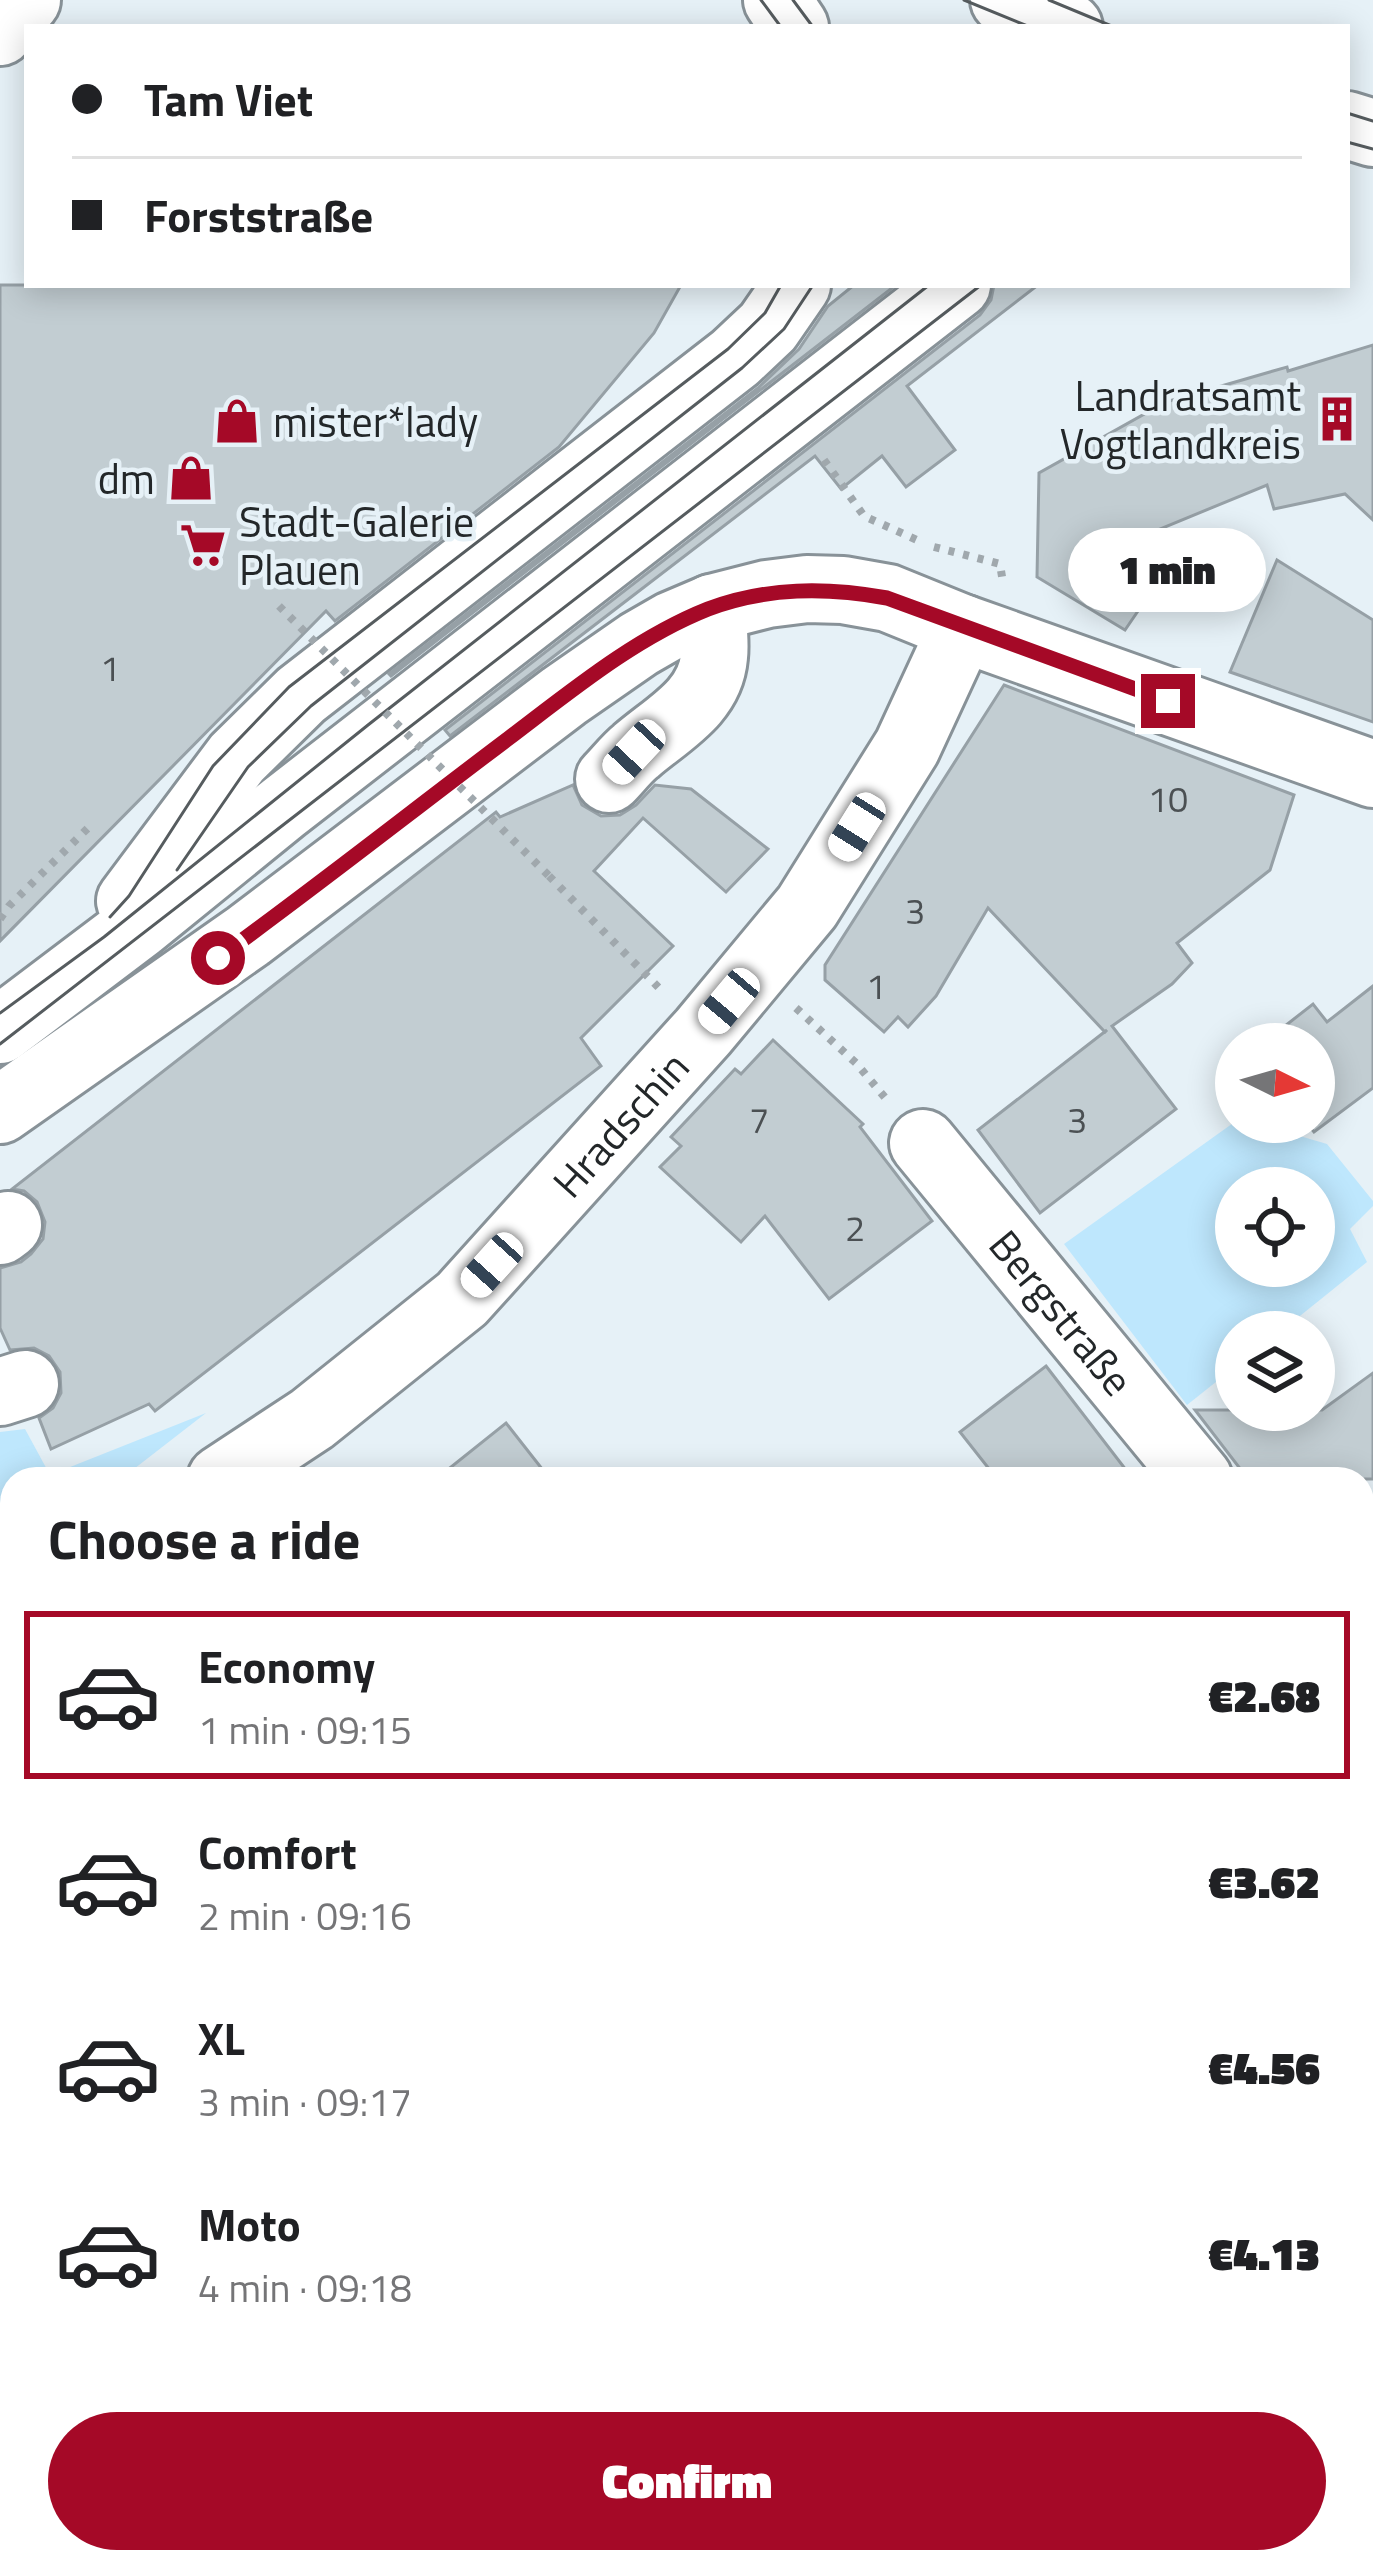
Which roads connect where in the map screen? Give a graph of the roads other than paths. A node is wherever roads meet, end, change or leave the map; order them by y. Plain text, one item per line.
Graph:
1 (27, 0) edge
2 (1004, 0) edge
3 (1062, 24) edge
4 (0, 32) edge
5 (795, 288) edge
6 (954, 288) edge
7 (712, 608) junction
8 (962, 628) junction
9 (1373, 774) edge
10 (609, 779) dead end
11 (82, 966) junction
12 (0, 1030) edge
13 (0, 1110) edge
14 (923, 1143) road end
15 (239, 1467) edge
16 (1189, 1467) edge

1 - 4 street
2 - 3 street
5 - 11 street
6 - 11 street
7 - 8 street
7 - 10 street
7 - 13 street
8 - 9 street
8 - 15 street, Hradschin
11 - 12 street
14 - 16 street, Bergstraße

